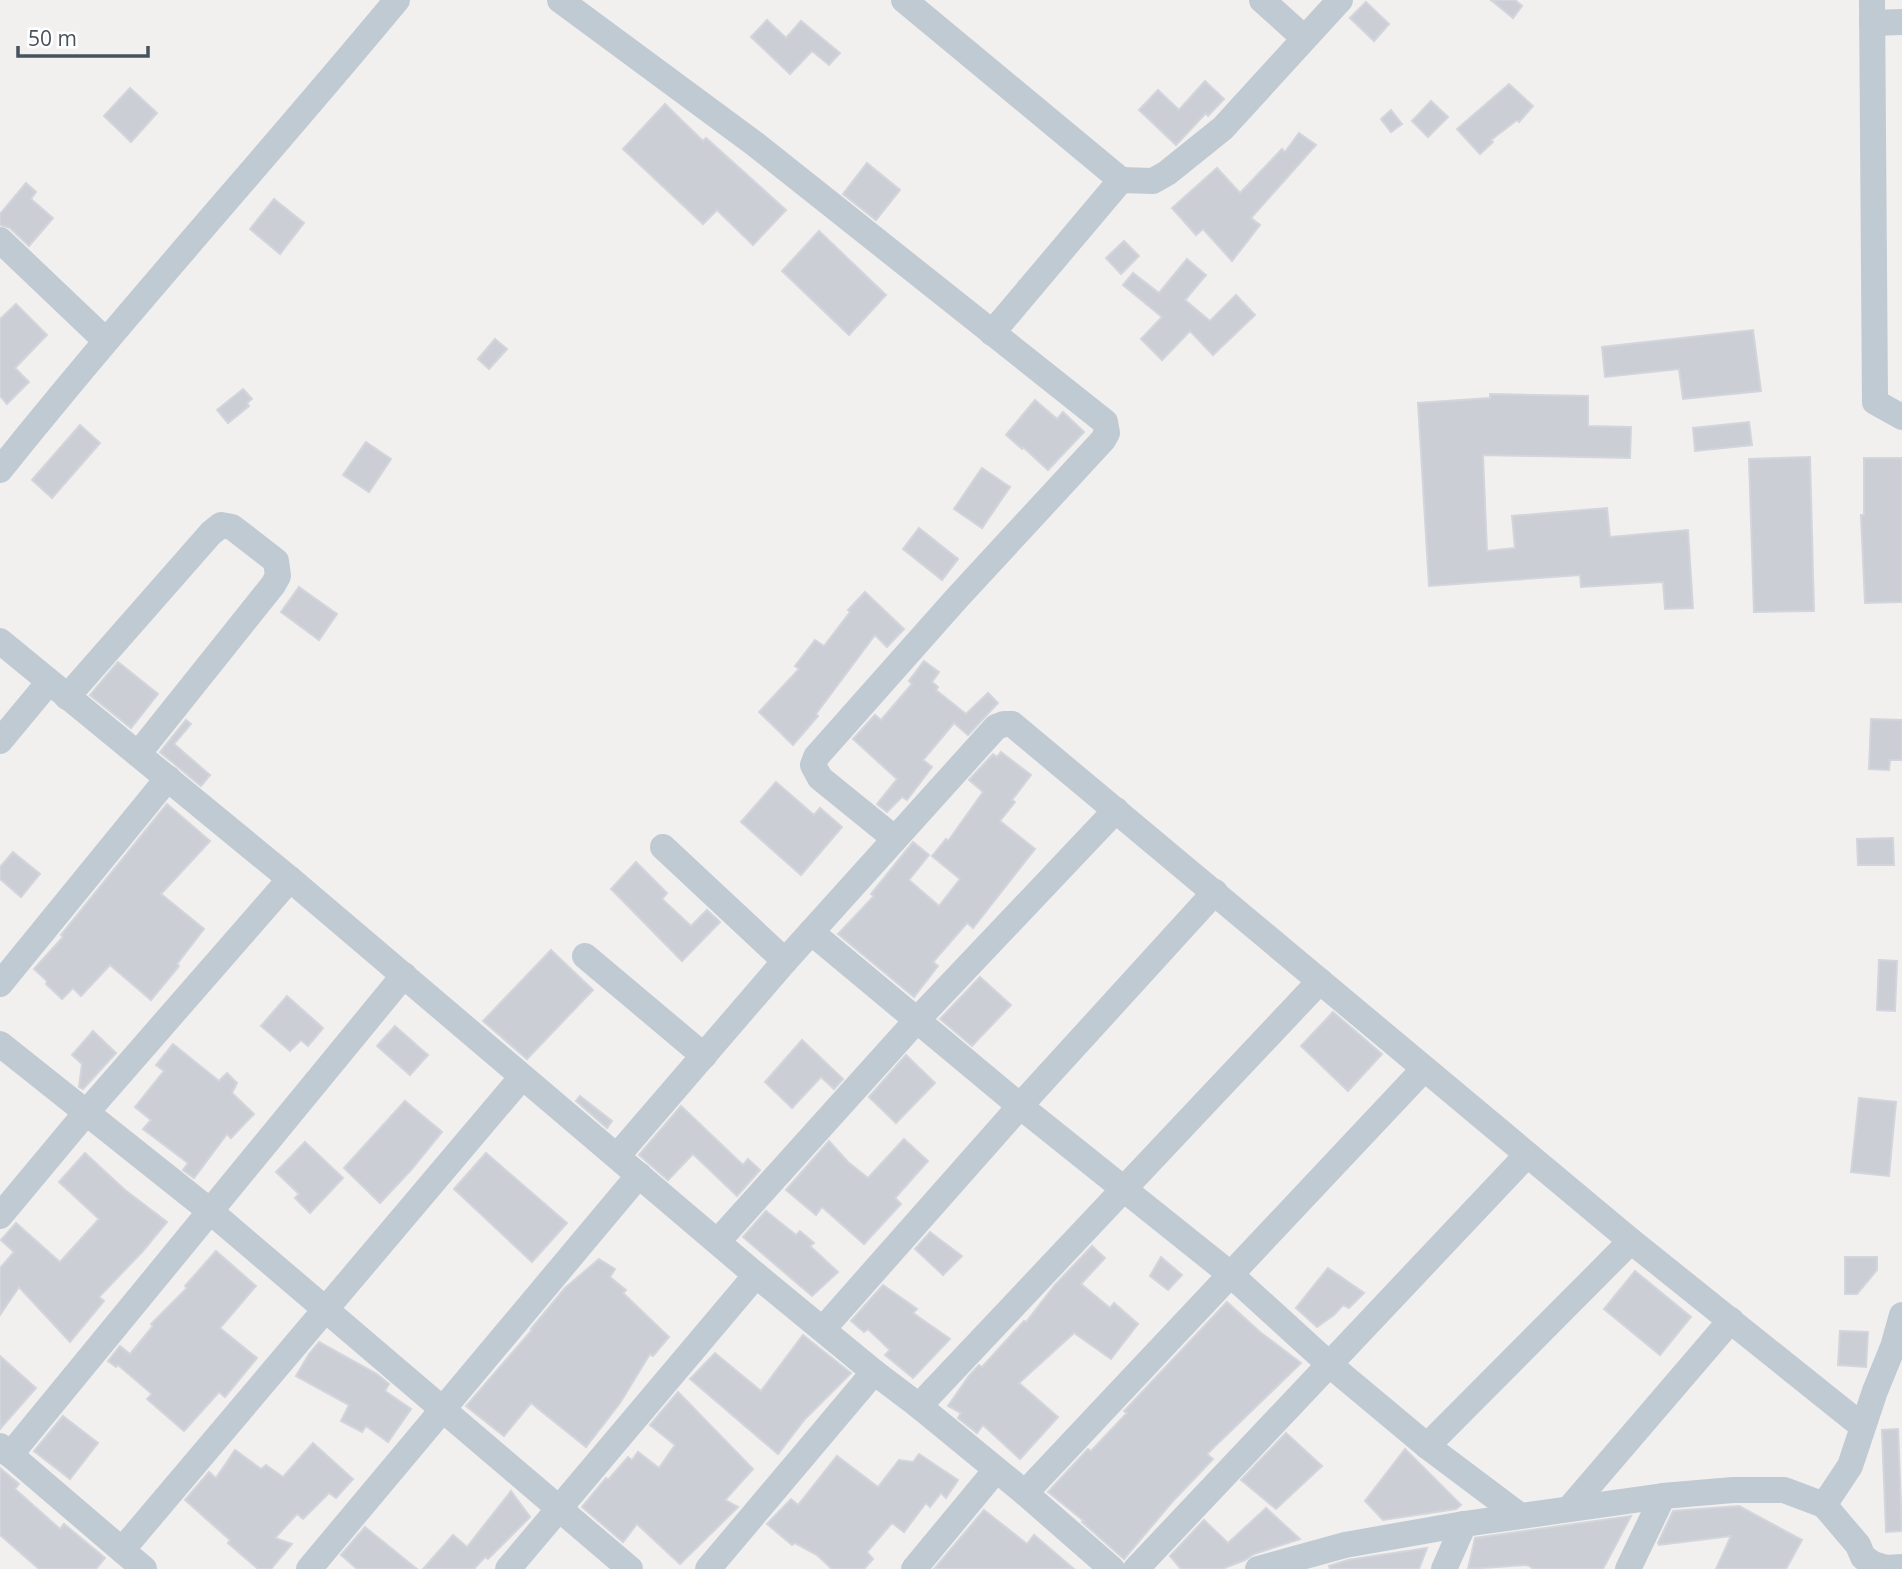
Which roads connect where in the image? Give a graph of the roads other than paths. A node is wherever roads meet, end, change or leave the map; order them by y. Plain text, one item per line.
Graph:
1 (397, 0) edge
2 (560, 0) edge
3 (904, 0) edge
4 (1262, 0) edge
5 (1339, 0) edge
6 (1872, 12) edge
7 (1902, 22) edge
8 (1303, 37) junction
9 (1121, 180) junction
10 (0, 240) edge
11 (992, 333) junction
12 (105, 340) junction
13 (1902, 417) edge
14 (0, 470) edge
15 (0, 641) edge
16 (58, 689) junction
17 (0, 741) edge
18 (138, 754) junction
19 (168, 778) junction
20 (1116, 810) junction
21 (894, 838) junction
22 (663, 847) dead end
23 (290, 879) junction
24 (1215, 892) junction
25 (811, 932) junction
26 (585, 956) dead end
27 (785, 961) junction
28 (404, 975) junction
29 (1320, 981) junction
30 (0, 984) edge
31 (917, 1020) junction
32 (0, 1044) edge
33 (704, 1056) junction
34 (1424, 1069) junction
35 (522, 1077) junction
36 (1020, 1106) junction
37 (85, 1114) junction
38 (618, 1155) junction
39 (1527, 1155) junction
40 (639, 1175) junction
41 (1124, 1189) junction
42 (210, 1211) junction
43 (0, 1216) edge
44 (718, 1241) junction
45 (1631, 1241) junction
46 (1230, 1274) junction
47 (756, 1275) junction
48 (324, 1310) junction
49 (1902, 1315) edge
50 (1731, 1320) junction
51 (823, 1329) junction
52 (1330, 1365) junction
53 (874, 1372) junction
54 (919, 1406) junction
55 (443, 1411) junction
56 (1862, 1426) junction
57 (1427, 1446) junction
58 (5, 1450) edge
59 (996, 1470) junction
60 (1025, 1493) junction
61 (1662, 1496) junction
62 (1824, 1504) junction
63 (559, 1509) junction
64 (1569, 1509) junction
65 (1519, 1516) junction
66 (1464, 1524) junction
67 (121, 1550) junction
68 (1902, 1567) edge
69 (1267, 1568) edge
70 (144, 1569) edge
71 (309, 1569) edge
72 (508, 1569) edge
73 (630, 1569) edge
74 (708, 1569) edge
75 (914, 1569) edge
76 (1112, 1569) edge
77 (1136, 1569) edge
78 (1444, 1569) edge
79 (1628, 1569) edge

1 - 12 street
2 - 11 street
3 - 9 street
4 - 8 street
5 - 8 street
6 - 7 street
6 - 13 street
8 - 9 street
9 - 11 street
10 - 12 street
11 - 21 street
12 - 14 street
15 - 16 street
16 - 17 street
16 - 18 street
16 - 18 street
18 - 19 street
19 - 23 street
19 - 30 street
20 - 21 street
20 - 24 street
20 - 31 street
21 - 25 street
22 - 27 street
23 - 28 street
23 - 37 street
24 - 29 street
24 - 36 street
25 - 27 street
25 - 31 street
26 - 33 street
27 - 33 street
28 - 35 street
28 - 42 street
29 - 34 street
29 - 41 street
31 - 36 street
31 - 44 street
32 - 37 street
33 - 38 street
34 - 39 street
34 - 46 street
35 - 38 street
35 - 48 street
36 - 41 street
36 - 51 street
37 - 42 street
37 - 43 street
38 - 40 street
39 - 45 street
39 - 52 street
40 - 44 street
40 - 55 street
41 - 46 street
41 - 54 street
42 - 48 street
42 - 58 street
44 - 47 street
45 - 50 street
45 - 57 street
46 - 52 street
46 - 60 street
47 - 51 street
47 - 63 street
48 - 55 street
48 - 67 street
49 - 56 street
50 - 56 street
50 - 64 street
51 - 53 street
52 - 57 street
52 - 77 street
53 - 54 street
53 - 74 street
54 - 59 street
55 - 63 street
55 - 71 street
56 - 62 street
57 - 65 street
58 - 67 street
59 - 60 street
59 - 75 street
60 - 76 street
61 - 62 street
61 - 64 street
61 - 79 street
62 - 68 street
63 - 72 street
63 - 73 street
64 - 65 street
65 - 66 street
66 - 69 street
66 - 78 street
67 - 70 street

